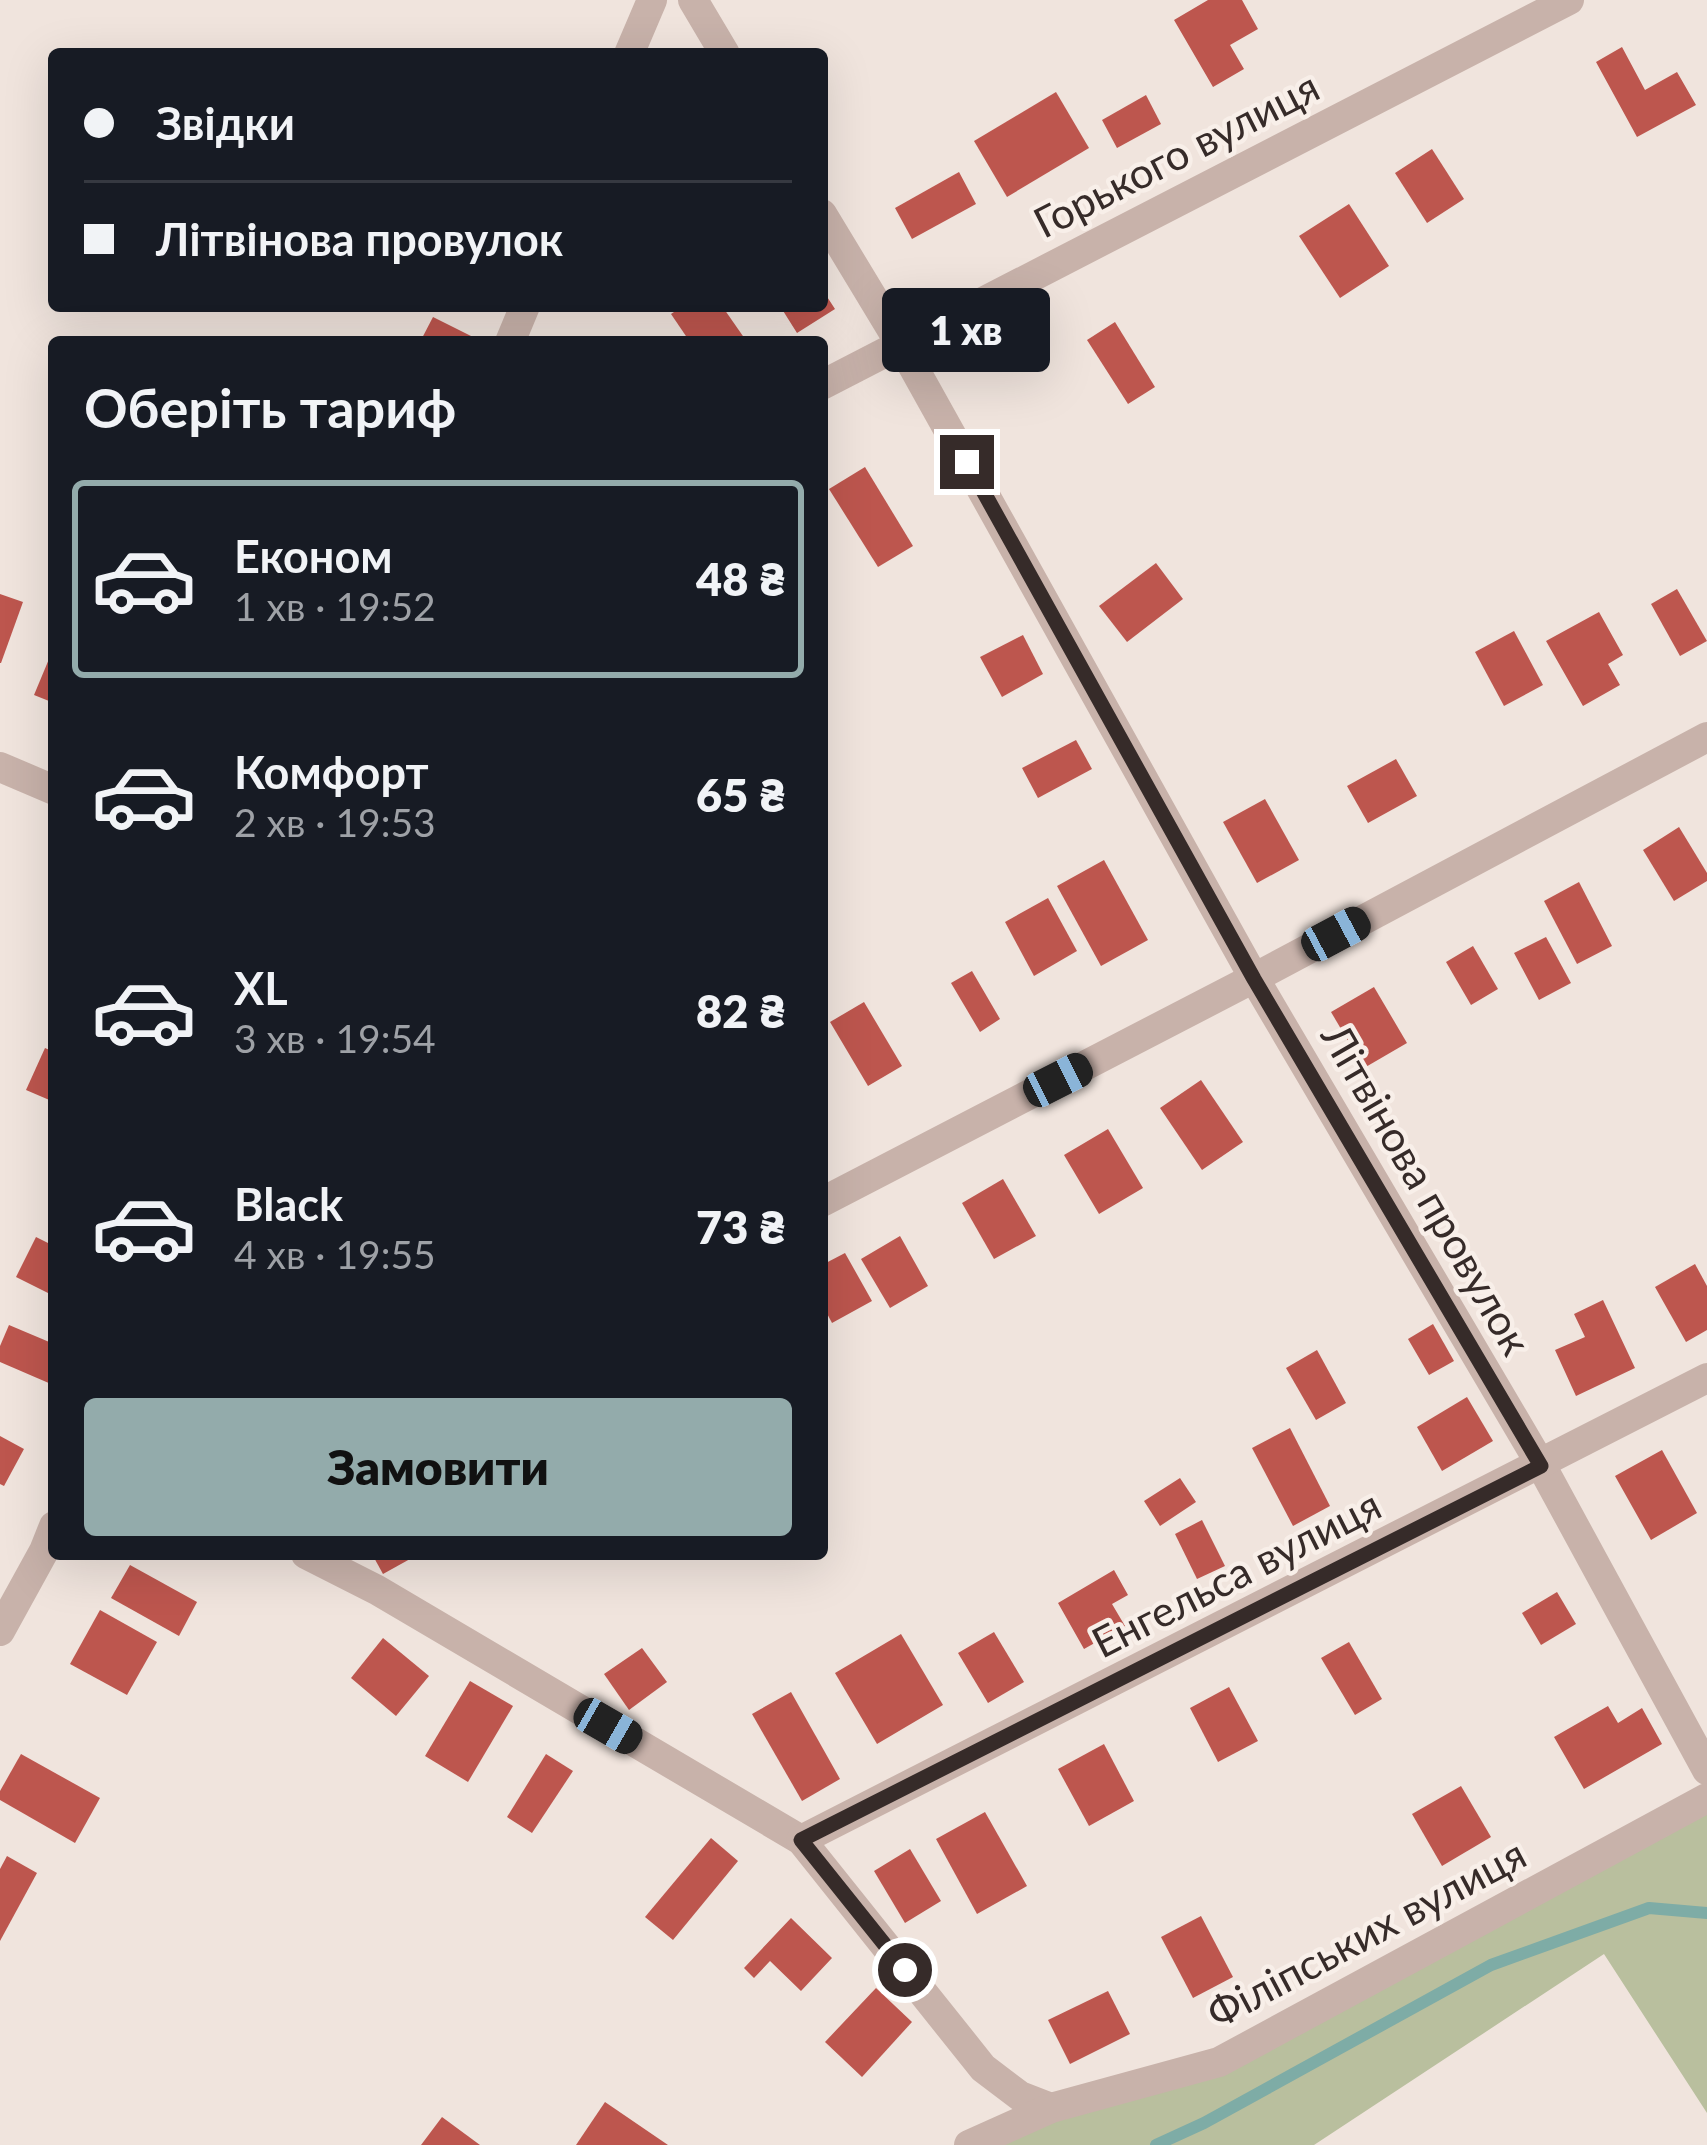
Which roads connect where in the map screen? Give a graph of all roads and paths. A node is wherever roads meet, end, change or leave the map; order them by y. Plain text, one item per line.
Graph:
1 (652, 0) edge
2 (692, 0) edge
3 (1570, 0) edge
4 (632, 48) edge
5 (721, 48) edge
6 (828, 224) edge
7 (900, 343) junction
8 (828, 382) edge
9 (1707, 737) edge
10 (0, 767) edge
11 (48, 787) edge
12 (1254, 979) junction
13 (828, 1199) edge
14 (1707, 1378) edge
15 (1541, 1466) junction
16 (48, 1546) edge
17 (318, 1560) edge
18 (0, 1631) edge
19 (1707, 1770) edge
20 (1707, 1798) edge
21 (801, 1840) junction
22 (1051, 2108) junction
23 (968, 2145) edge

1 - 4 street
2 - 5 street
3 - 7 street, Горького вулиця
6 - 7 street, Літвінова провулок
7 - 8 street, Горького вулиця
7 - 12 street, Літвінова провулок
9 - 12 street
10 - 11 street
12 - 13 street
12 - 15 street, Літвінова провулок
14 - 15 street, Енгельса вулиця
15 - 19 street, Літвінова провулок
15 - 21 street, Енгельса вулиця
16 - 18 street
17 - 21 street
20 - 22 street, Філіпських вулиця
21 - 22 street
22 - 23 street, Філіпських вулиця

